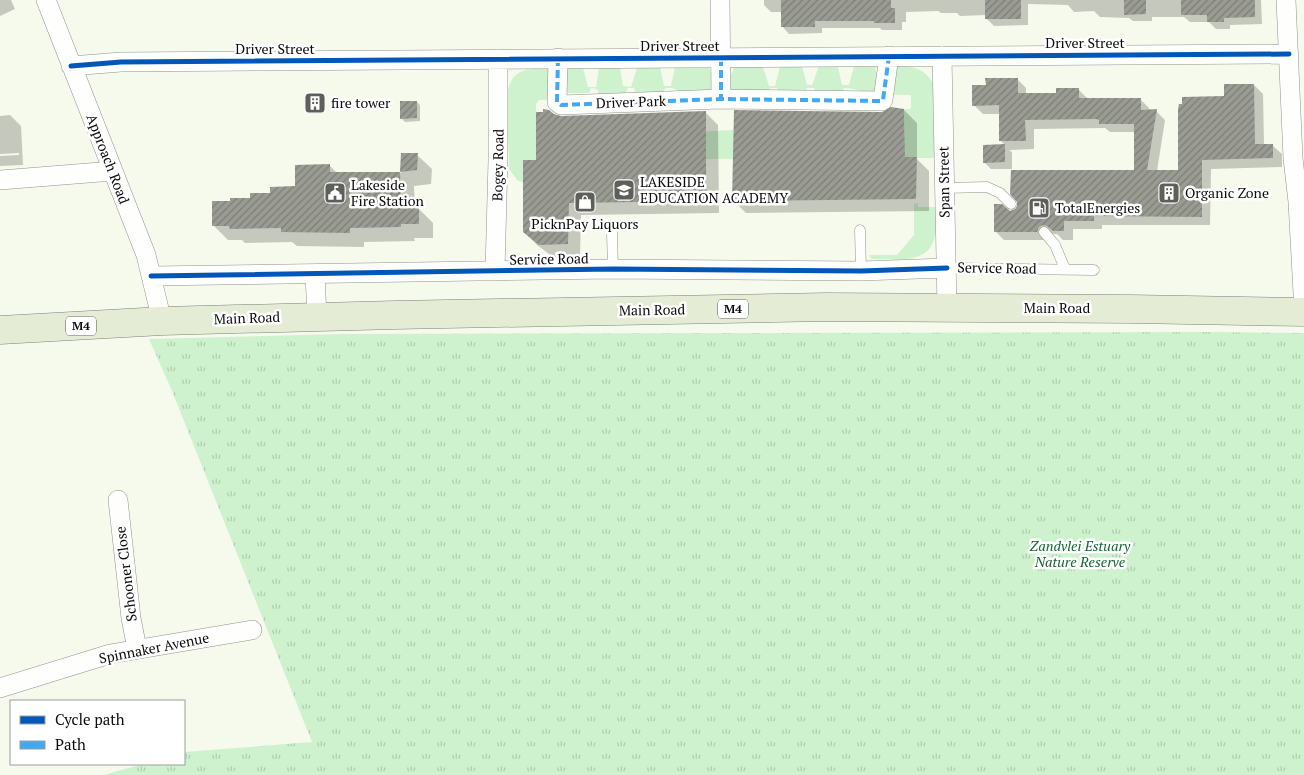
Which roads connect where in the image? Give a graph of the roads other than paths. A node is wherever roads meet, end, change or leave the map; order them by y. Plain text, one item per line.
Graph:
1 (46, 0) edge
2 (720, 0) edge
3 (1286, 0) edge
4 (1289, 54) junction
5 (889, 56) junction
6 (942, 56) junction
7 (558, 58) junction
8 (721, 58) junction
9 (498, 59) junction
10 (71, 66) junction
11 (721, 93) junction
12 (113, 171) junction
13 (0, 180) edge
14 (944, 188) junction
15 (1011, 204) dead end
16 (860, 230) dead end
17 (1044, 232) dead end
18 (612, 234) dead end
19 (947, 268) junction
20 (612, 269) junction
21 (1065, 269) junction
22 (1094, 270) dead end
23 (495, 271) junction
24 (861, 271) junction
25 (315, 274) junction
26 (151, 276) junction
27 (947, 308) junction
28 (1304, 311) edge
29 (316, 316) junction
30 (162, 321) junction
31 (0, 330) edge
32 (118, 500) dead end
33 (252, 630) dead end
34 (137, 649) junction
35 (0, 688) edge

1 - 10 street, Approach Road
2 - 8 street
3 - 4 street
4 - 6 street, Driver Street
4 - 28 street
5 - 6 street, Driver Street
5 - 8 street, Driver Street
5 - 11 street, Driver Park
6 - 14 street, Span Street
7 - 8 street, Driver Street
7 - 9 street, Driver Street
7 - 11 street, Driver Park
8 - 11 street
9 - 10 street, Driver Street
9 - 23 street, Bogey Road
10 - 12 street, Approach Road
12 - 13 street
12 - 26 street, Approach Road
14 - 15 lane
14 - 19 street, Span Street
16 - 24 lane
17 - 21 lane
18 - 20 lane
19 - 21 lane, Service Road
19 - 24 street, Service Road
19 - 27 street, Span Street
20 - 23 street, Service Road
20 - 24 street, Service Road
21 - 22 lane, Service Road
23 - 25 street, Service Road
25 - 26 street, Service Road
25 - 29 street
26 - 30 street, Approach Road
27 - 28 main road, Main Road / M4
27 - 29 main road, Main Road / M4
29 - 30 main road, Main Road / M4
30 - 31 main road, Main Road / M4
32 - 34 street, Schooner Close
33 - 34 street, Spinnaker Avenue
34 - 35 street, Spinnaker Avenue

